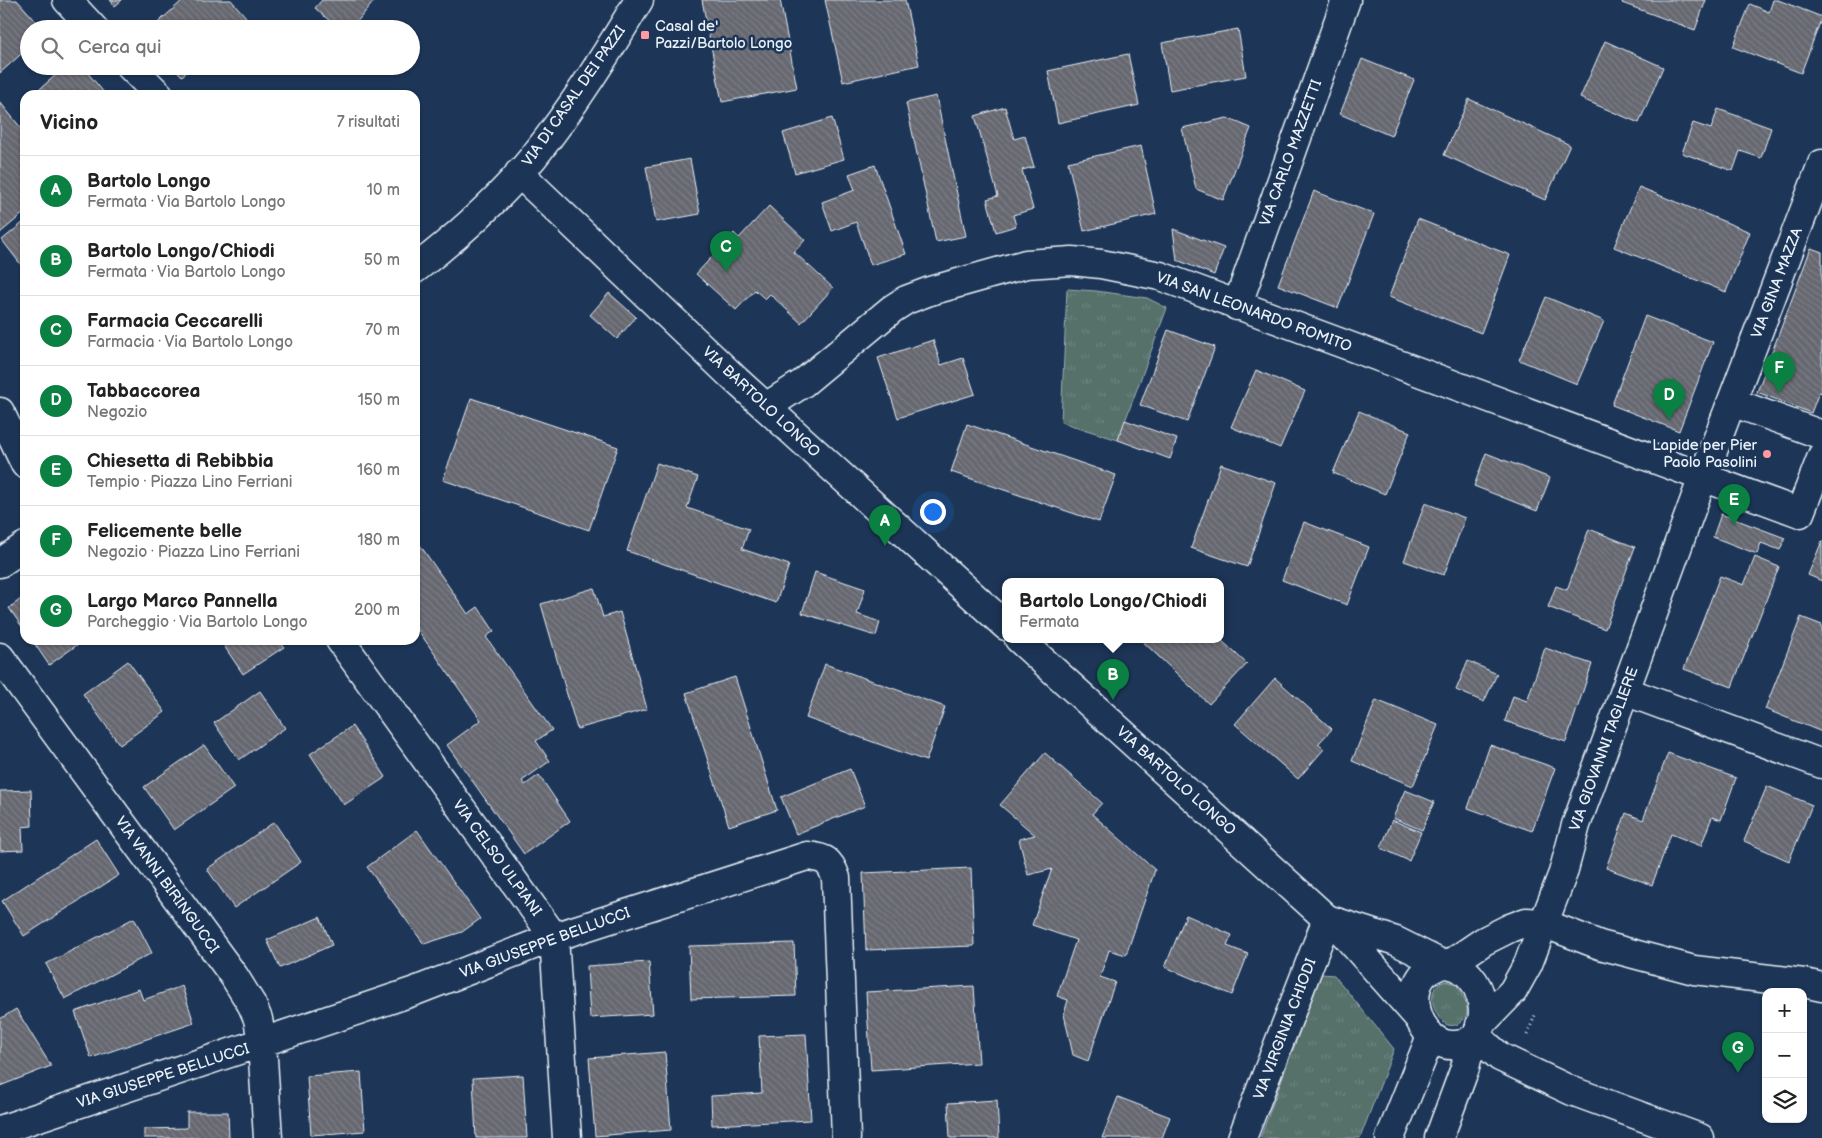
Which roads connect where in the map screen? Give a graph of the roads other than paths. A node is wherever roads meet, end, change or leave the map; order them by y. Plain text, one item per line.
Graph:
1 (67, 0) edge
2 (639, 0) edge
3 (1346, 0) edge
4 (86, 20) edge
5 (139, 75) edge
6 (154, 90) edge
7 (1822, 164) edge
8 (519, 173) junction
9 (420, 265) edge
10 (1237, 306) junction
11 (1732, 402) junction
12 (766, 407) junction
13 (0, 412) edge
14 (1822, 435) edge
15 (20, 454) edge
16 (1822, 456) edge
17 (1703, 477) junction
18 (20, 549) edge
19 (0, 563) edge
20 (1002, 622) edge
21 (1024, 643) edge
22 (344, 645) edge
23 (0, 657) edge
24 (1625, 691) junction
25 (1822, 764) edge
26 (1330, 920) junction
27 (1543, 923) junction
28 (554, 937) junction
29 (1446, 964) junction
30 (1822, 987) edge
31 (1424, 1027) junction
32 (1476, 1034) junction
33 (262, 1043) junction
34 (0, 1130) edge
35 (268, 1138) edge
36 (567, 1138) edge
37 (846, 1138) edge
38 (1242, 1138) edge
39 (1390, 1138) edge
40 (1438, 1138) edge
41 (1700, 1138) edge

1 - 4 street
2 - 8 street, VIA DI CASAL DEI PAZZI
3 - 10 street, VIA CARLO MAZZETTI
5 - 6 street
7 - 11 street, VIA GINA MAZZA
8 - 9 street, VIA DI CASAL DEI PAZZI
8 - 12 street, VIA BARTOLO LONGO
10 - 12 street, VIA SAN LEONARDO ROMITO
10 - 17 street, VIA SAN LEONARDO ROMITO
11 - 14 street
11 - 17 street, VIA GINA MAZZA
12 - 20 street, VIA BARTOLO LONGO
13 - 15 street
16 - 17 street, VIA SAN LEONARDO ROMITO
17 - 24 street, VIA GIOVANNI TAGLIERE
18 - 19 street
21 - 26 street, VIA BARTOLO LONGO
22 - 28 street, VIA CELSO ULPIANI
23 - 33 street, VIA VANNI BIRINGUCCI
24 - 25 street
24 - 27 street, VIA GIOVANNI TAGLIERE
26 - 29 street
26 - 31 street, VIA BARTOLO LONGO
26 - 38 street, VIA VIRGINIA CHIODI
27 - 29 street
27 - 30 street
27 - 32 street
28 - 33 street, VIA GIUSEPPE BELLUCCI
28 - 36 street
28 - 37 street, VIA GIUSEPPE BELLUCCI
29 - 31 street
29 - 32 street
31 - 32 street
31 - 39 street
32 - 40 street
32 - 41 street
33 - 34 street, VIA GIUSEPPE BELLUCCI
33 - 35 street, VIA VANNI BIRINGUCCI

